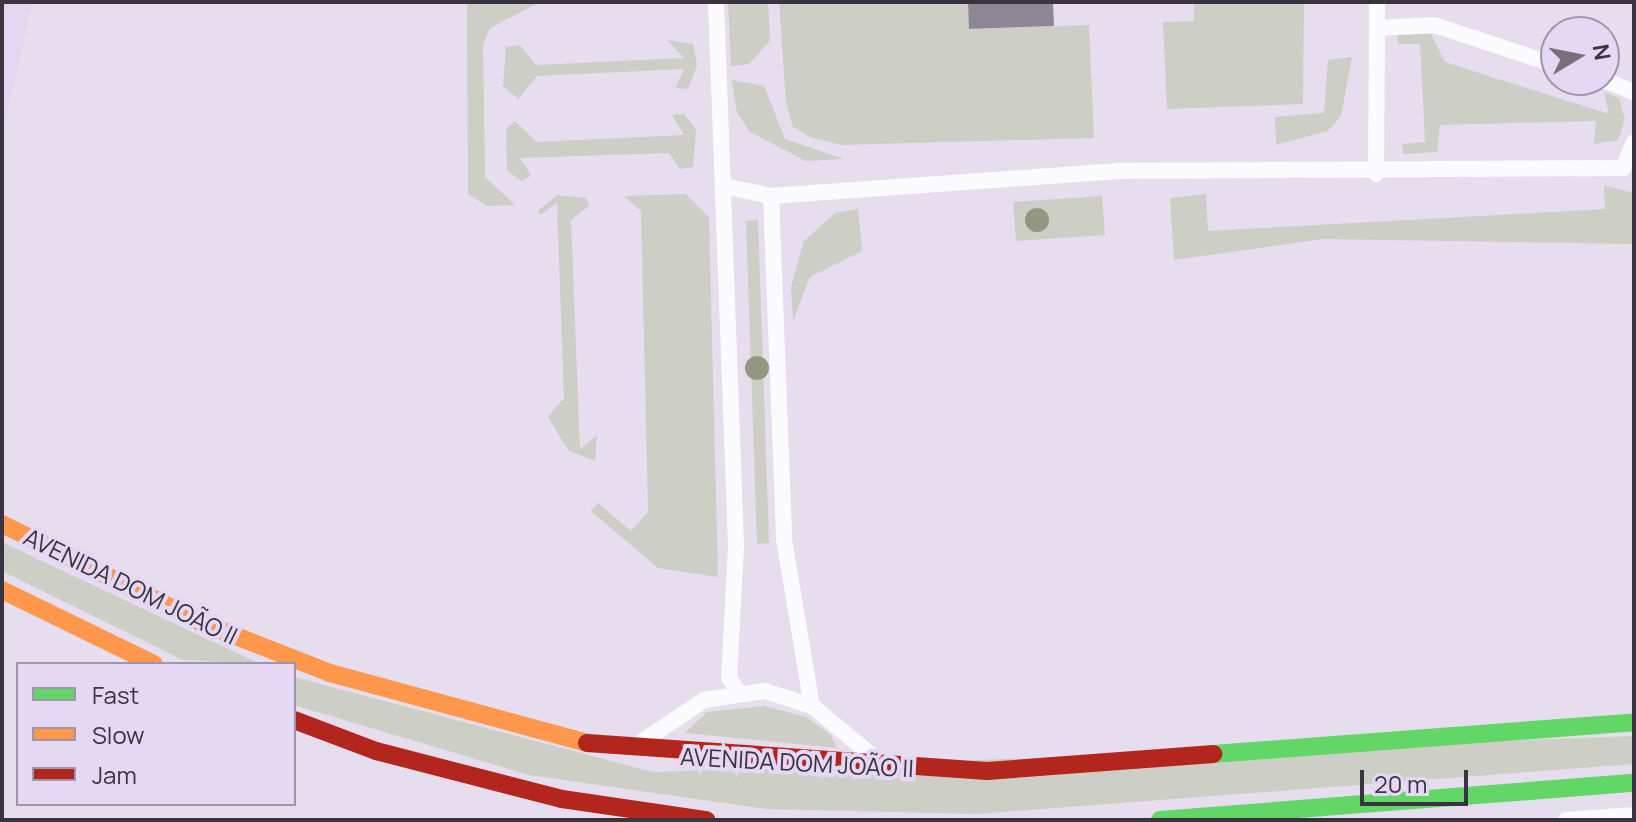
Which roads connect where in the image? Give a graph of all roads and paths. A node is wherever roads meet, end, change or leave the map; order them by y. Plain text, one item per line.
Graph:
1 (716, 2) edge
2 (1377, 2) edge
3 (1377, 28) junction
4 (1540, 60) edge
5 (1634, 142) edge
6 (1376, 174) junction
7 (724, 186) junction
8 (771, 196) junction
9 (2, 524) edge
10 (2, 590) edge
11 (150, 662) edge
12 (740, 694) junction
13 (812, 706) junction
14 (296, 721) edge
15 (1634, 722) edge
16 (630, 752) junction
17 (883, 769) junction
18 (1634, 783) edge
19 (1579, 788) junction
20 (1634, 815) edge
21 (1202, 818) edge
22 (1574, 819) edge
23 (706, 820) edge
24 (1160, 820) edge

1 - 7 lane
2 - 3 lane
3 - 4 lane
3 - 6 lane
5 - 6 lane
6 - 8 lane
7 - 8 lane
7 - 12 lane
8 - 13 lane
9 - 16 main road, AVENIDA DOM JOÃO II
10 - 11 main road
12 - 13 lane
12 - 16 lane
13 - 17 lane
14 - 23 main road
15 - 17 main road, AVENIDA DOM JOÃO II
16 - 17 main road, AVENIDA DOM JOÃO II
18 - 19 main road
19 - 21 main road
19 - 22 lane
20 - 22 lane
21 - 24 main road

